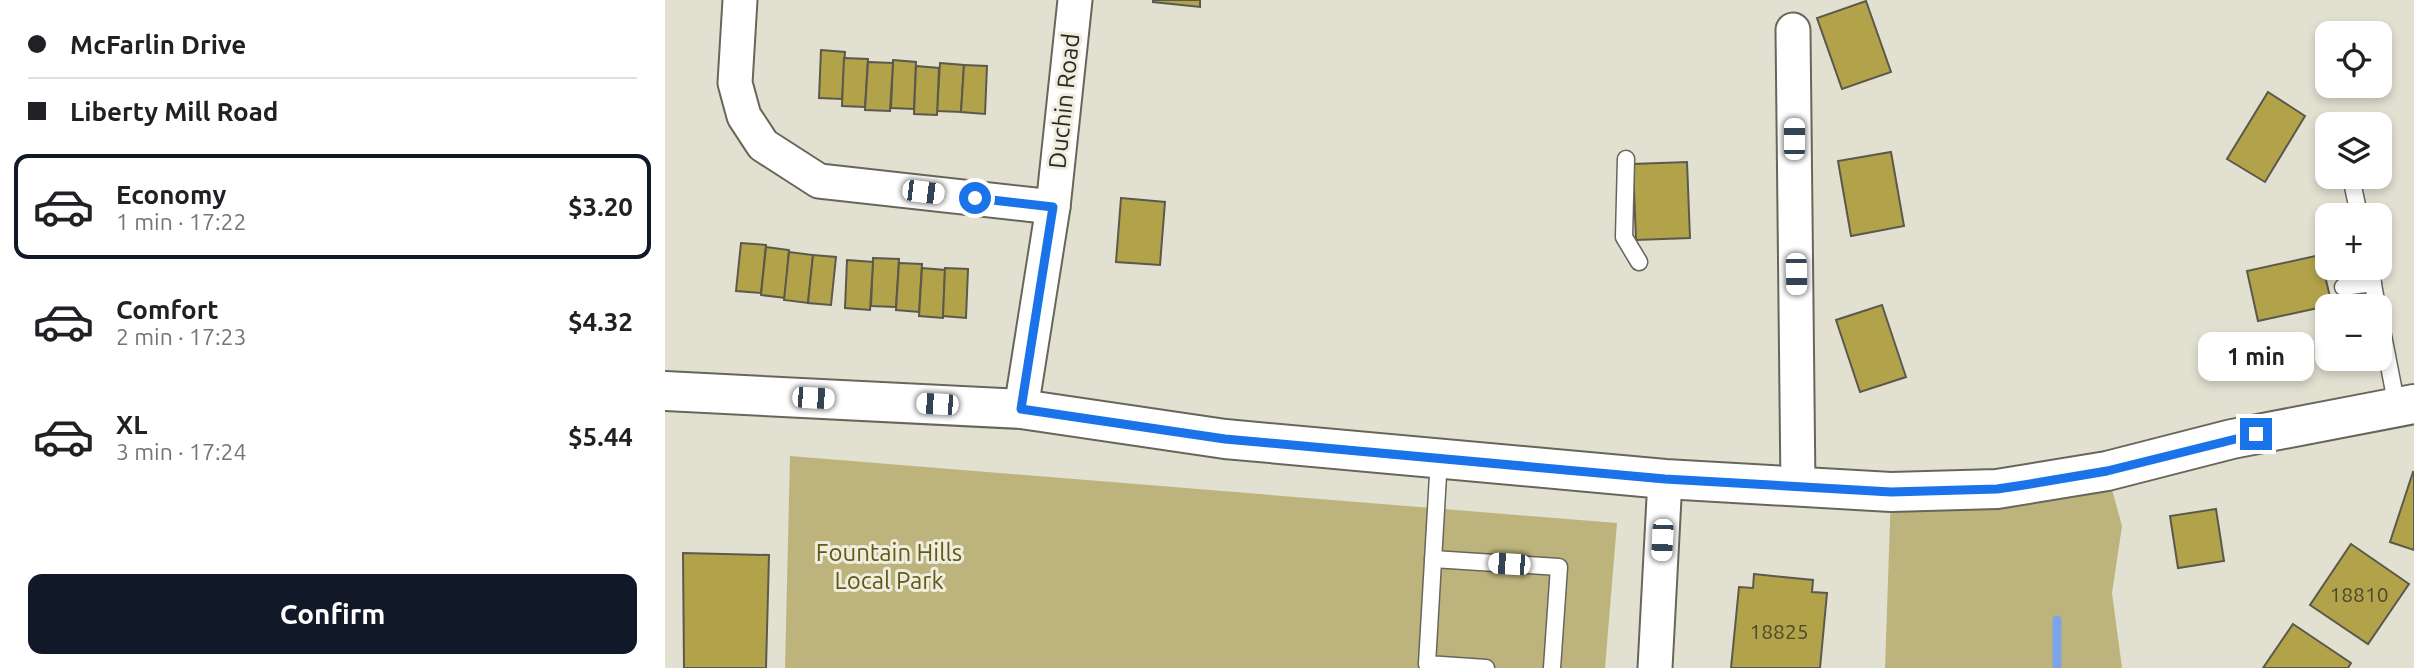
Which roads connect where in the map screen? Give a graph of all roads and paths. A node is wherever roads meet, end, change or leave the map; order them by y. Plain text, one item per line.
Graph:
1 (740, 0) edge
2 (1075, 0) edge
3 (1793, 30) dead end
4 (1626, 159) dead end
5 (1053, 207) junction
6 (1639, 262) dead end
7 (2358, 280) edge
8 (2343, 286) dead end
9 (2392, 360) edge
10 (665, 391) edge
11 (2406, 406) edge
12 (1021, 409) junction
13 (1439, 458) junction
14 (1665, 479) junction
15 (1798, 488) junction
16 (1433, 559) junction
17 (1486, 668) edge
18 (1552, 668) edge
19 (1655, 668) edge

1 - 5 street
2 - 5 street, Duchin Road
3 - 15 street
4 - 6 lane
5 - 12 street, Duchin Road
7 - 8 lane
9 - 11 lane
10 - 12 street
11 - 15 street
12 - 13 street
13 - 14 street
13 - 16 lane
14 - 15 street
14 - 19 street
16 - 17 lane
16 - 18 lane

